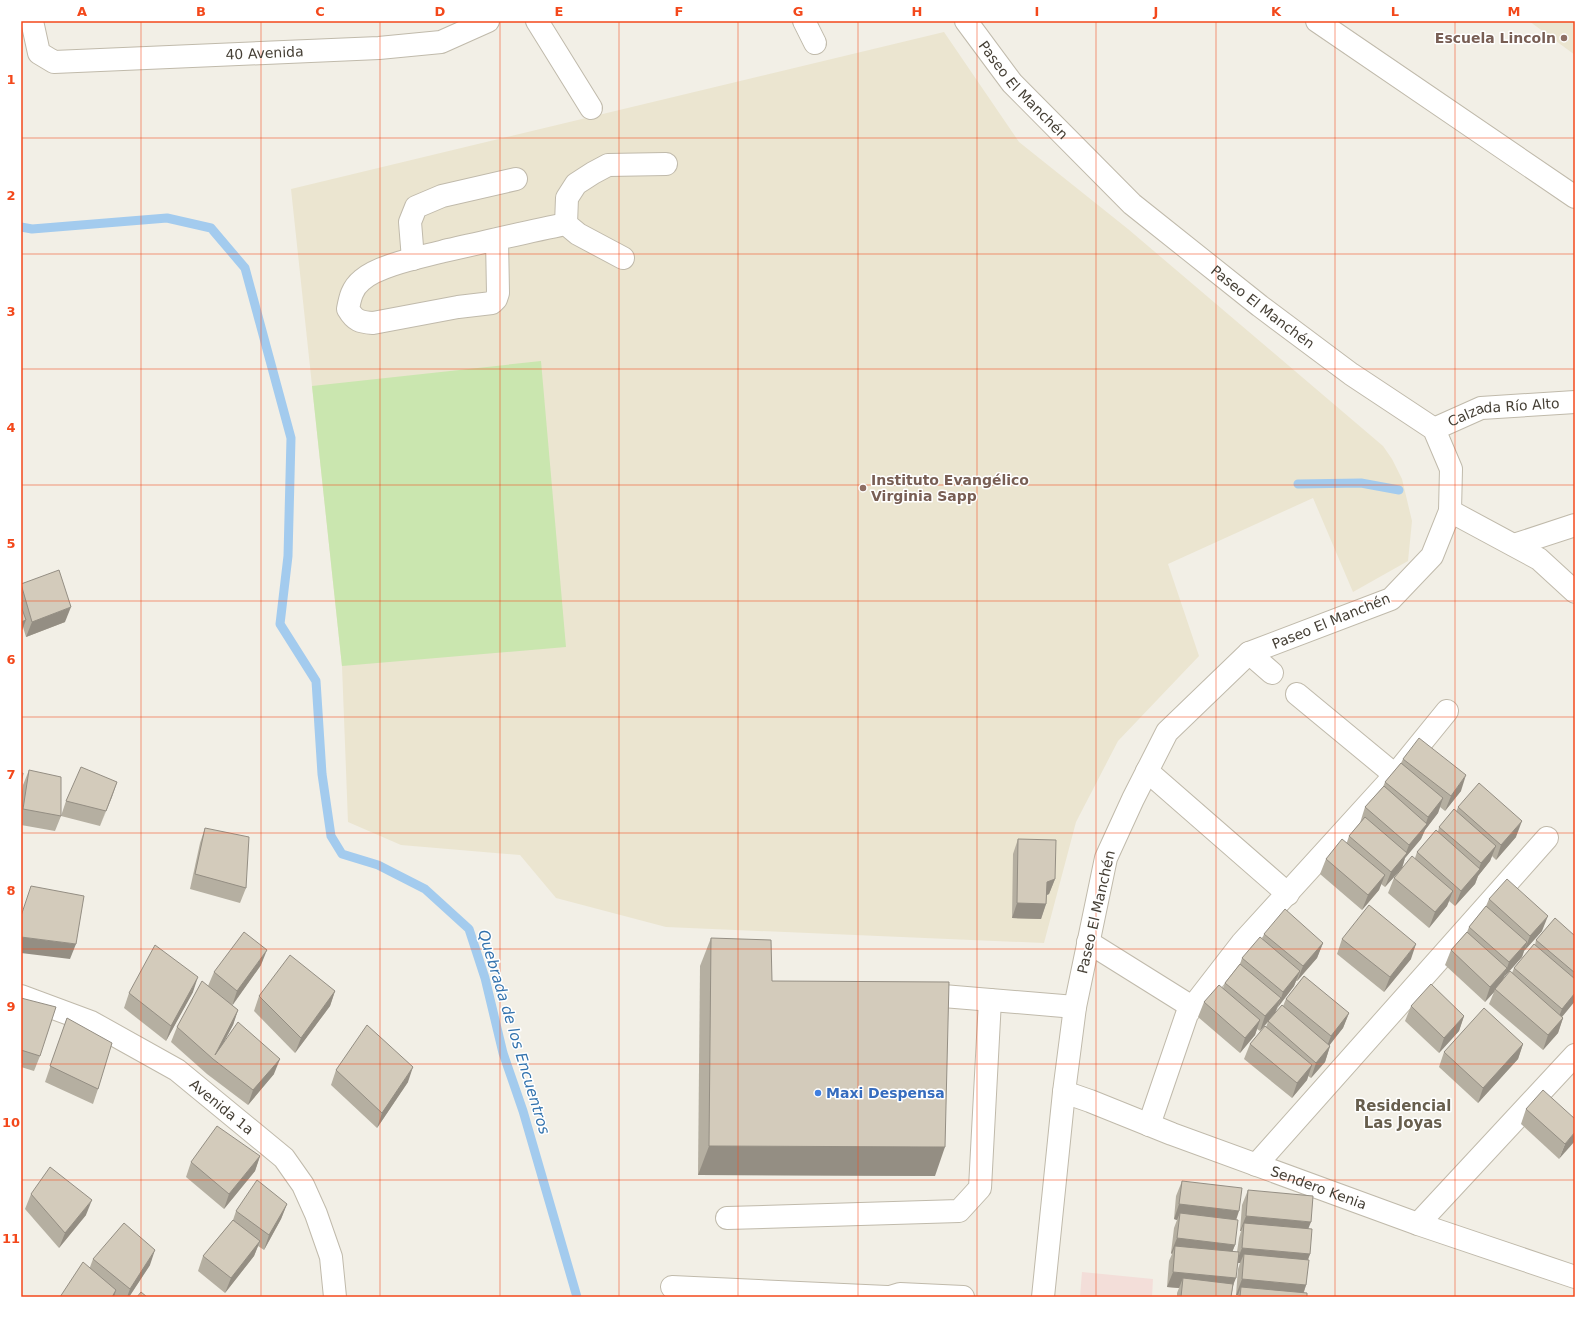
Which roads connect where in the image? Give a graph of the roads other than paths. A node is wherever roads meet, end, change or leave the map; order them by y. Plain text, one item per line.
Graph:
1 (32, 21) edge
2 (488, 21) edge
3 (537, 21) edge
4 (804, 21) edge
5 (966, 21) edge
6 (1317, 21) edge
7 (816, 43) dead end
8 (590, 108) dead end
9 (666, 164) dead end
10 (516, 179) dead end
11 (1575, 197) edge
12 (566, 224) junction
13 (497, 239) junction
14 (623, 258) dead end
15 (413, 259) junction
16 (1575, 402) edge
17 (1434, 429) junction
18 (1450, 511) junction
19 (1575, 525) edge
20 (1514, 545) junction
21 (1575, 592) edge
22 (1249, 653) junction
23 (1272, 673) dead end
24 (1297, 694) dead end
25 (1447, 711) dead end
26 (1147, 771) junction
27 (1395, 775) junction
28 (1547, 838) dead end
29 (1288, 894) junction
30 (1088, 942) junction
31 (903, 992) edge
32 (21, 996) edge
33 (990, 1000) junction
34 (1075, 1007) junction
35 (1192, 1007) junction
36 (1575, 1055) edge
37 (1064, 1092) junction
38 (1149, 1125) junction
39 (1256, 1165) junction
40 (727, 1218) dead end
41 (1418, 1224) junction
42 (1575, 1277) edge
43 (672, 1287) dead end
44 (335, 1297) edge
45 (888, 1297) edge
46 (963, 1297) edge
47 (1043, 1297) edge

1 - 2 street, 40 Avenida
3 - 8 street
4 - 7 street
5 - 17 street, Paseo El Manchén
6 - 11 street
9 - 12 street
10 - 15 street
12 - 13 street
12 - 14 street
13 - 15 street
13 - 15 street
16 - 17 street, Calzada Río Alto
17 - 18 street, Paseo El Manchén
18 - 20 street
18 - 22 street, Paseo El Manchén
19 - 20 street
20 - 21 street
22 - 23 street
22 - 26 street, Paseo El Manchén
24 - 27 street
25 - 27 street
26 - 29 street
26 - 30 street, Paseo El Manchén
27 - 29 street
28 - 39 street
29 - 35 street
30 - 34 street, Paseo El Manchén
30 - 35 street
31 - 33 street
32 - 44 street, Avenida 1a
33 - 34 street
33 - 40 street
34 - 37 street, Paseo El Manchén
35 - 38 street
36 - 41 street
37 - 38 street, Sendero Kenia
37 - 47 street, Paseo El Manchén
38 - 39 street, Sendero Kenia
39 - 41 street, Sendero Kenia
41 - 42 street, Sendero Kenia
43 - 45 street
45 - 46 street

